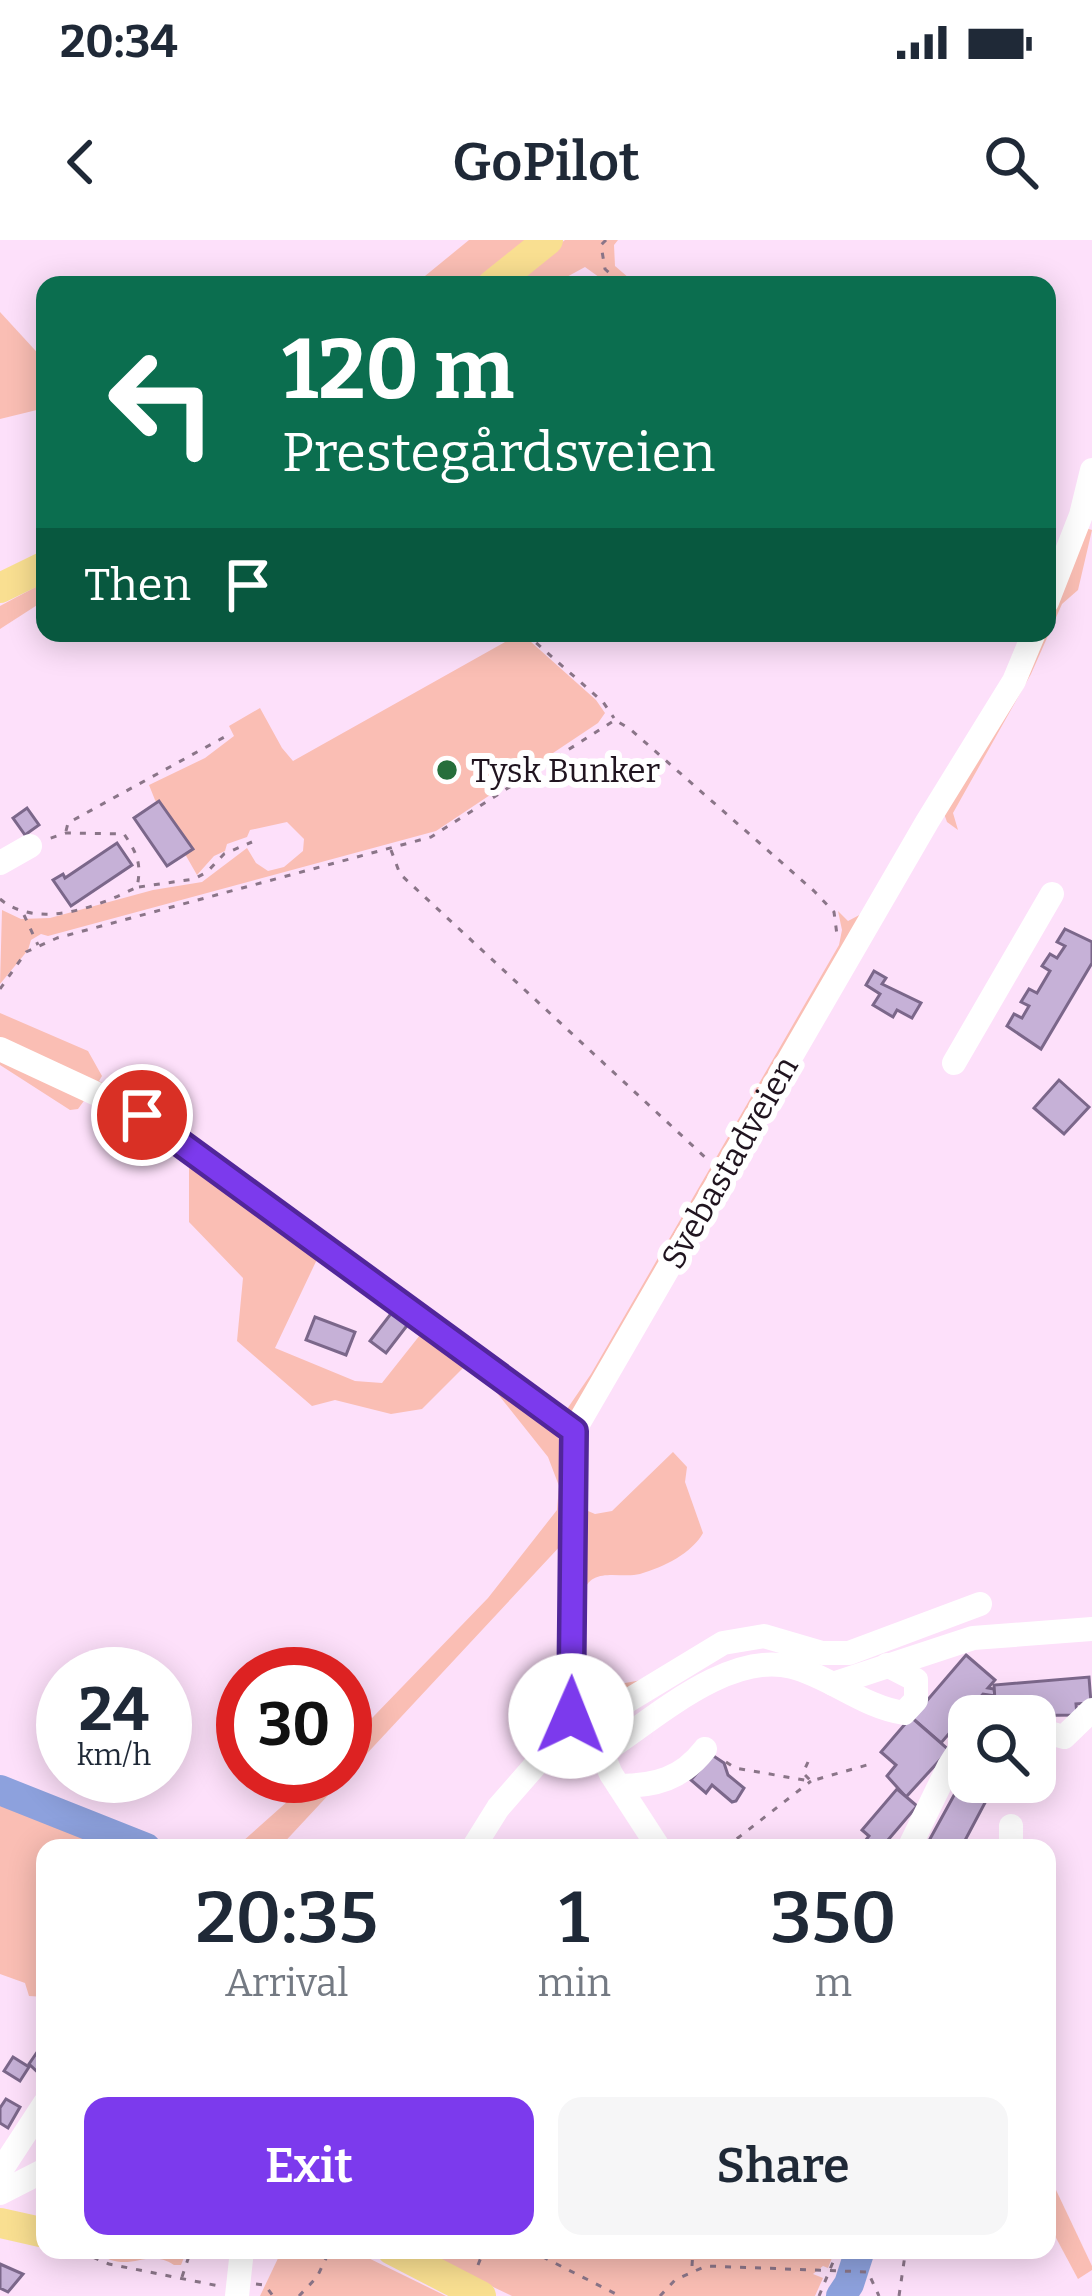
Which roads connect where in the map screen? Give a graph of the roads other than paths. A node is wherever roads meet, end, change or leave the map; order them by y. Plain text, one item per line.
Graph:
1 (548, 240) edge
2 (503, 276) edge
3 (1092, 470) edge
4 (36, 570) edge
5 (1056, 579) edge
6 (0, 588) edge
7 (1030, 642) edge
8 (30, 846) road end
9 (0, 863) edge
10 (1052, 894) dead end
11 (0, 1049) edge
12 (954, 1063) dead end
13 (574, 1431) junction
14 (980, 1604) dead end
15 (1092, 1629) edge
16 (887, 1665) junction
17 (846, 1693) junction
18 (572, 1699) junction
19 (1092, 1710) edge
20 (566, 1730) junction
21 (1056, 1735) edge
22 (602, 1754) junction
23 (716, 1756) road end
24 (948, 1768) edge
25 (619, 1786) junction
26 (479, 1839) edge
27 (653, 1839) edge
28 (913, 1839) edge
29 (36, 2117) edge
30 (0, 2172) edge
31 (36, 2175) edge
32 (0, 2193) edge
33 (0, 2223) edge
34 (36, 2231) edge
35 (241, 2259) edge
36 (414, 2259) edge
37 (478, 2285) edge
38 (238, 2294) edge

1 - 2 main road
3 - 5 street
4 - 6 main road
7 - 13 street, Svebastadveien
8 - 9 street
10 - 12 street
11 - 13 street
13 - 18 street, Svebastadveien
14 - 18 street
15 - 16 street
16 - 17 street
16 - 17 street
17 - 22 street
18 - 20 street, Svebastadveien
19 - 21 street
20 - 22 street
20 - 26 street
22 - 25 street
23 - 25 street
24 - 28 street
25 - 27 street
29 - 30 street
31 - 32 street
33 - 34 main road
35 - 38 street
36 - 37 main road

